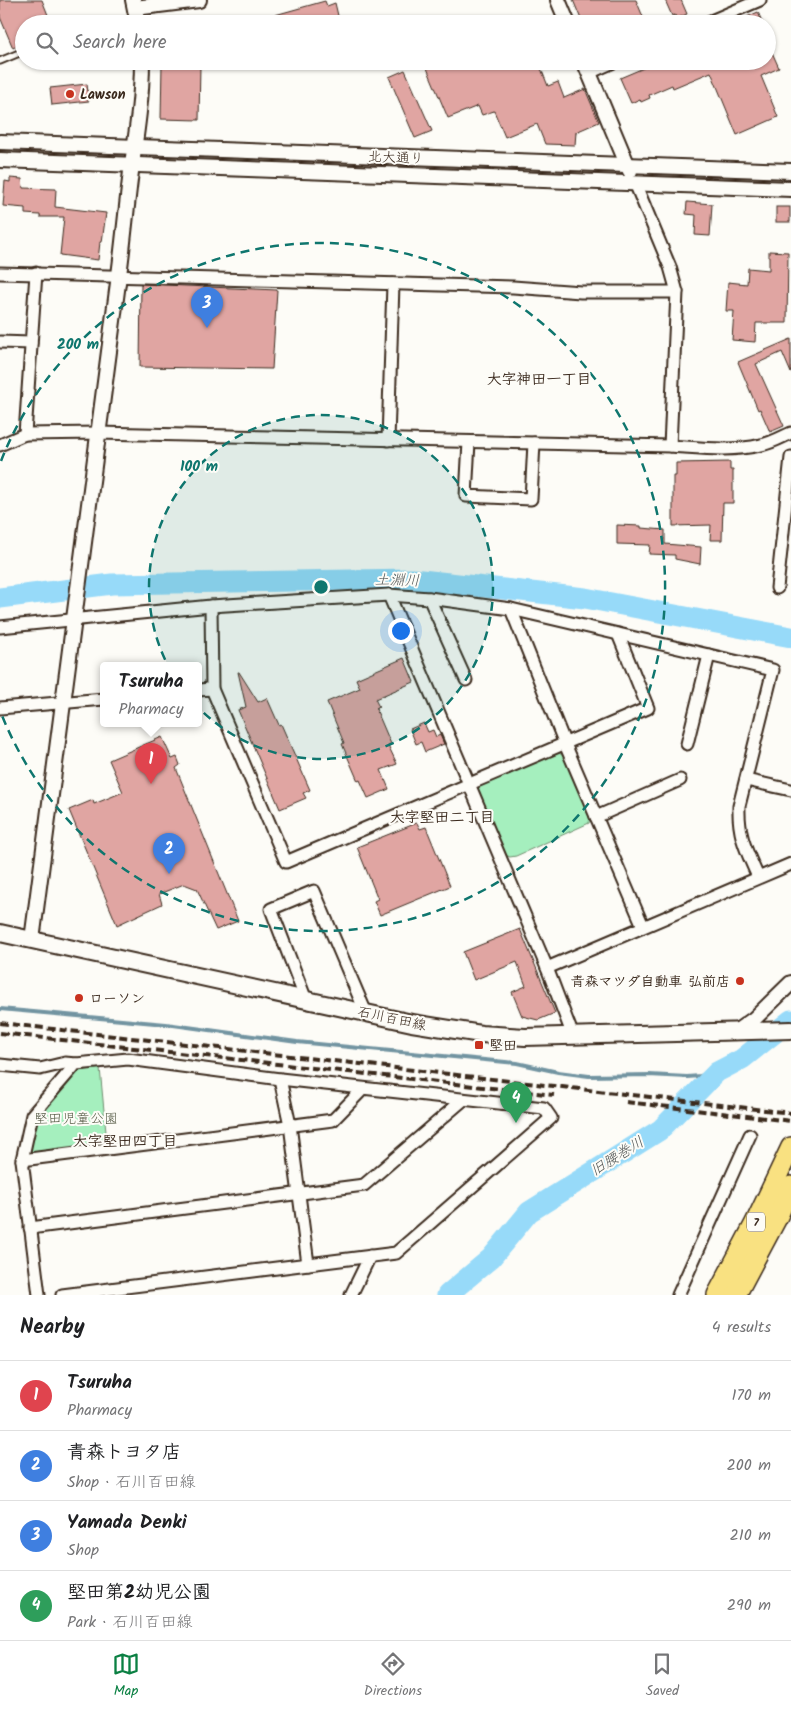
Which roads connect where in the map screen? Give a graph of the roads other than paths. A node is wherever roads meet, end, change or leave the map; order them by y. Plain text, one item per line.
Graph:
1 (199, 0) edge
2 (558, 0) edge
3 (760, 0) edge
4 (134, 4) edge
5 (564, 15) edge
6 (725, 15) edge
7 (15, 55) edge
8 (0, 61) edge
9 (142, 70) edge
10 (587, 70) edge
11 (0, 142) edge
12 (135, 147) junction
13 (0, 160) edge
14 (132, 164) junction
15 (628, 166) junction
16 (791, 172) edge
17 (635, 183) junction
18 (791, 189) edge
19 (0, 273) edge
20 (36, 273) junction
21 (119, 275) junction
22 (393, 284) junction
23 (676, 292) junction
24 (0, 342) edge
25 (31, 343) junction
26 (791, 433) edge
27 (24, 434) junction
28 (98, 434) junction
29 (388, 440) junction
30 (469, 442) junction
31 (534, 443) junction
32 (0, 445) edge
33 (670, 446) junction
34 (791, 457) edge
35 (777, 588) dead end
36 (389, 595) junction
37 (429, 598) junction
38 (211, 606) junction
39 (511, 609) junction
40 (74, 617) junction
41 (0, 627) edge
42 (618, 634) junction
43 (708, 655) junction
44 (466, 680) dead end
45 (212, 689) junction
46 (202, 690) edge
47 (100, 699) edge
48 (63, 702) junction
49 (0, 708) edge
50 (565, 744) junction
51 (687, 744) dead end
52 (680, 780) dead end
53 (746, 780) junction
54 (470, 784) junction
55 (791, 790) edge
56 (596, 817) junction
57 (791, 864) edge
58 (758, 877) junction
59 (643, 926) junction
60 (0, 933) edge
61 (32, 940) junction
62 (547, 968) junction
63 (791, 983) edge
64 (306, 1000) junction
65 (366, 1013) junction
66 (791, 1030) edge
67 (737, 1031) junction
68 (573, 1036) junction
69 (76, 1064) junction
70 (0, 1065) edge
71 (280, 1079) junction
72 (363, 1089) junction
73 (463, 1100) junction
74 (290, 1125) junction
75 (750, 1135) dead end
76 (791, 1147) edge
77 (22, 1160) junction
78 (791, 1186) edge
79 (299, 1193) junction
80 (30, 1228) junction
81 (370, 1256) junction
82 (308, 1264) junction
83 (38, 1295) edge
84 (62, 1295) edge
85 (351, 1295) edge
86 (678, 1295) edge
87 (717, 1295) edge
88 (736, 1295) edge

1 - 4 street
2 - 5 street
3 - 6 street
7 - 8 lane
9 - 12 street
10 - 15 street
11 - 12 street, 北大通り
12 - 14 street
12 - 15 street, 北大通り
13 - 14 street
14 - 17 street
14 - 21 street
15 - 16 street, 北大通り
15 - 17 street
17 - 18 street
17 - 23 street
19 - 20 street
20 - 21 street
20 - 25 street
21 - 22 street
21 - 28 street
22 - 23 street
22 - 29 street
23 - 33 street
24 - 25 street
25 - 27 street
26 - 33 street
27 - 28 street
27 - 32 street
28 - 29 street
28 - 40 street
29 - 30 street
30 - 31 street
30 - 31 street
31 - 33 street
34 - 35 street
36 - 37 street
36 - 38 street
36 - 54 street
37 - 39 street
37 - 44 street
38 - 40 street
38 - 45 street
39 - 42 street
39 - 50 street
40 - 41 street
40 - 48 street
42 - 43 street
42 - 50 street
43 - 51 street
43 - 53 street
45 - 46 street
45 - 54 street
47 - 48 street
48 - 49 street
48 - 61 street
50 - 54 street
50 - 56 street
52 - 56 street
53 - 55 street
53 - 58 street
54 - 62 street
56 - 59 street
57 - 58 street
58 - 59 street
59 - 62 street
60 - 61 main road, 石川百田線
61 - 64 main road, 石川百田線
62 - 68 street
63 - 67 street
64 - 65 main road, 石川百田線
64 - 65 street
65 - 68 main road, 石川百田線
66 - 67 main road, 石川百田線
67 - 68 main road, 石川百田線
69 - 70 street
69 - 71 street
69 - 77 street
71 - 72 street
71 - 74 street
72 - 73 street
72 - 74 street
73 - 79 street
73 - 81 street
74 - 77 street
74 - 79 street
75 - 86 street
76 - 87 highway, 7
77 - 80 street
78 - 88 highway, 7
79 - 80 street
79 - 82 street
80 - 83 street
81 - 82 street
81 - 85 street
82 - 84 street

